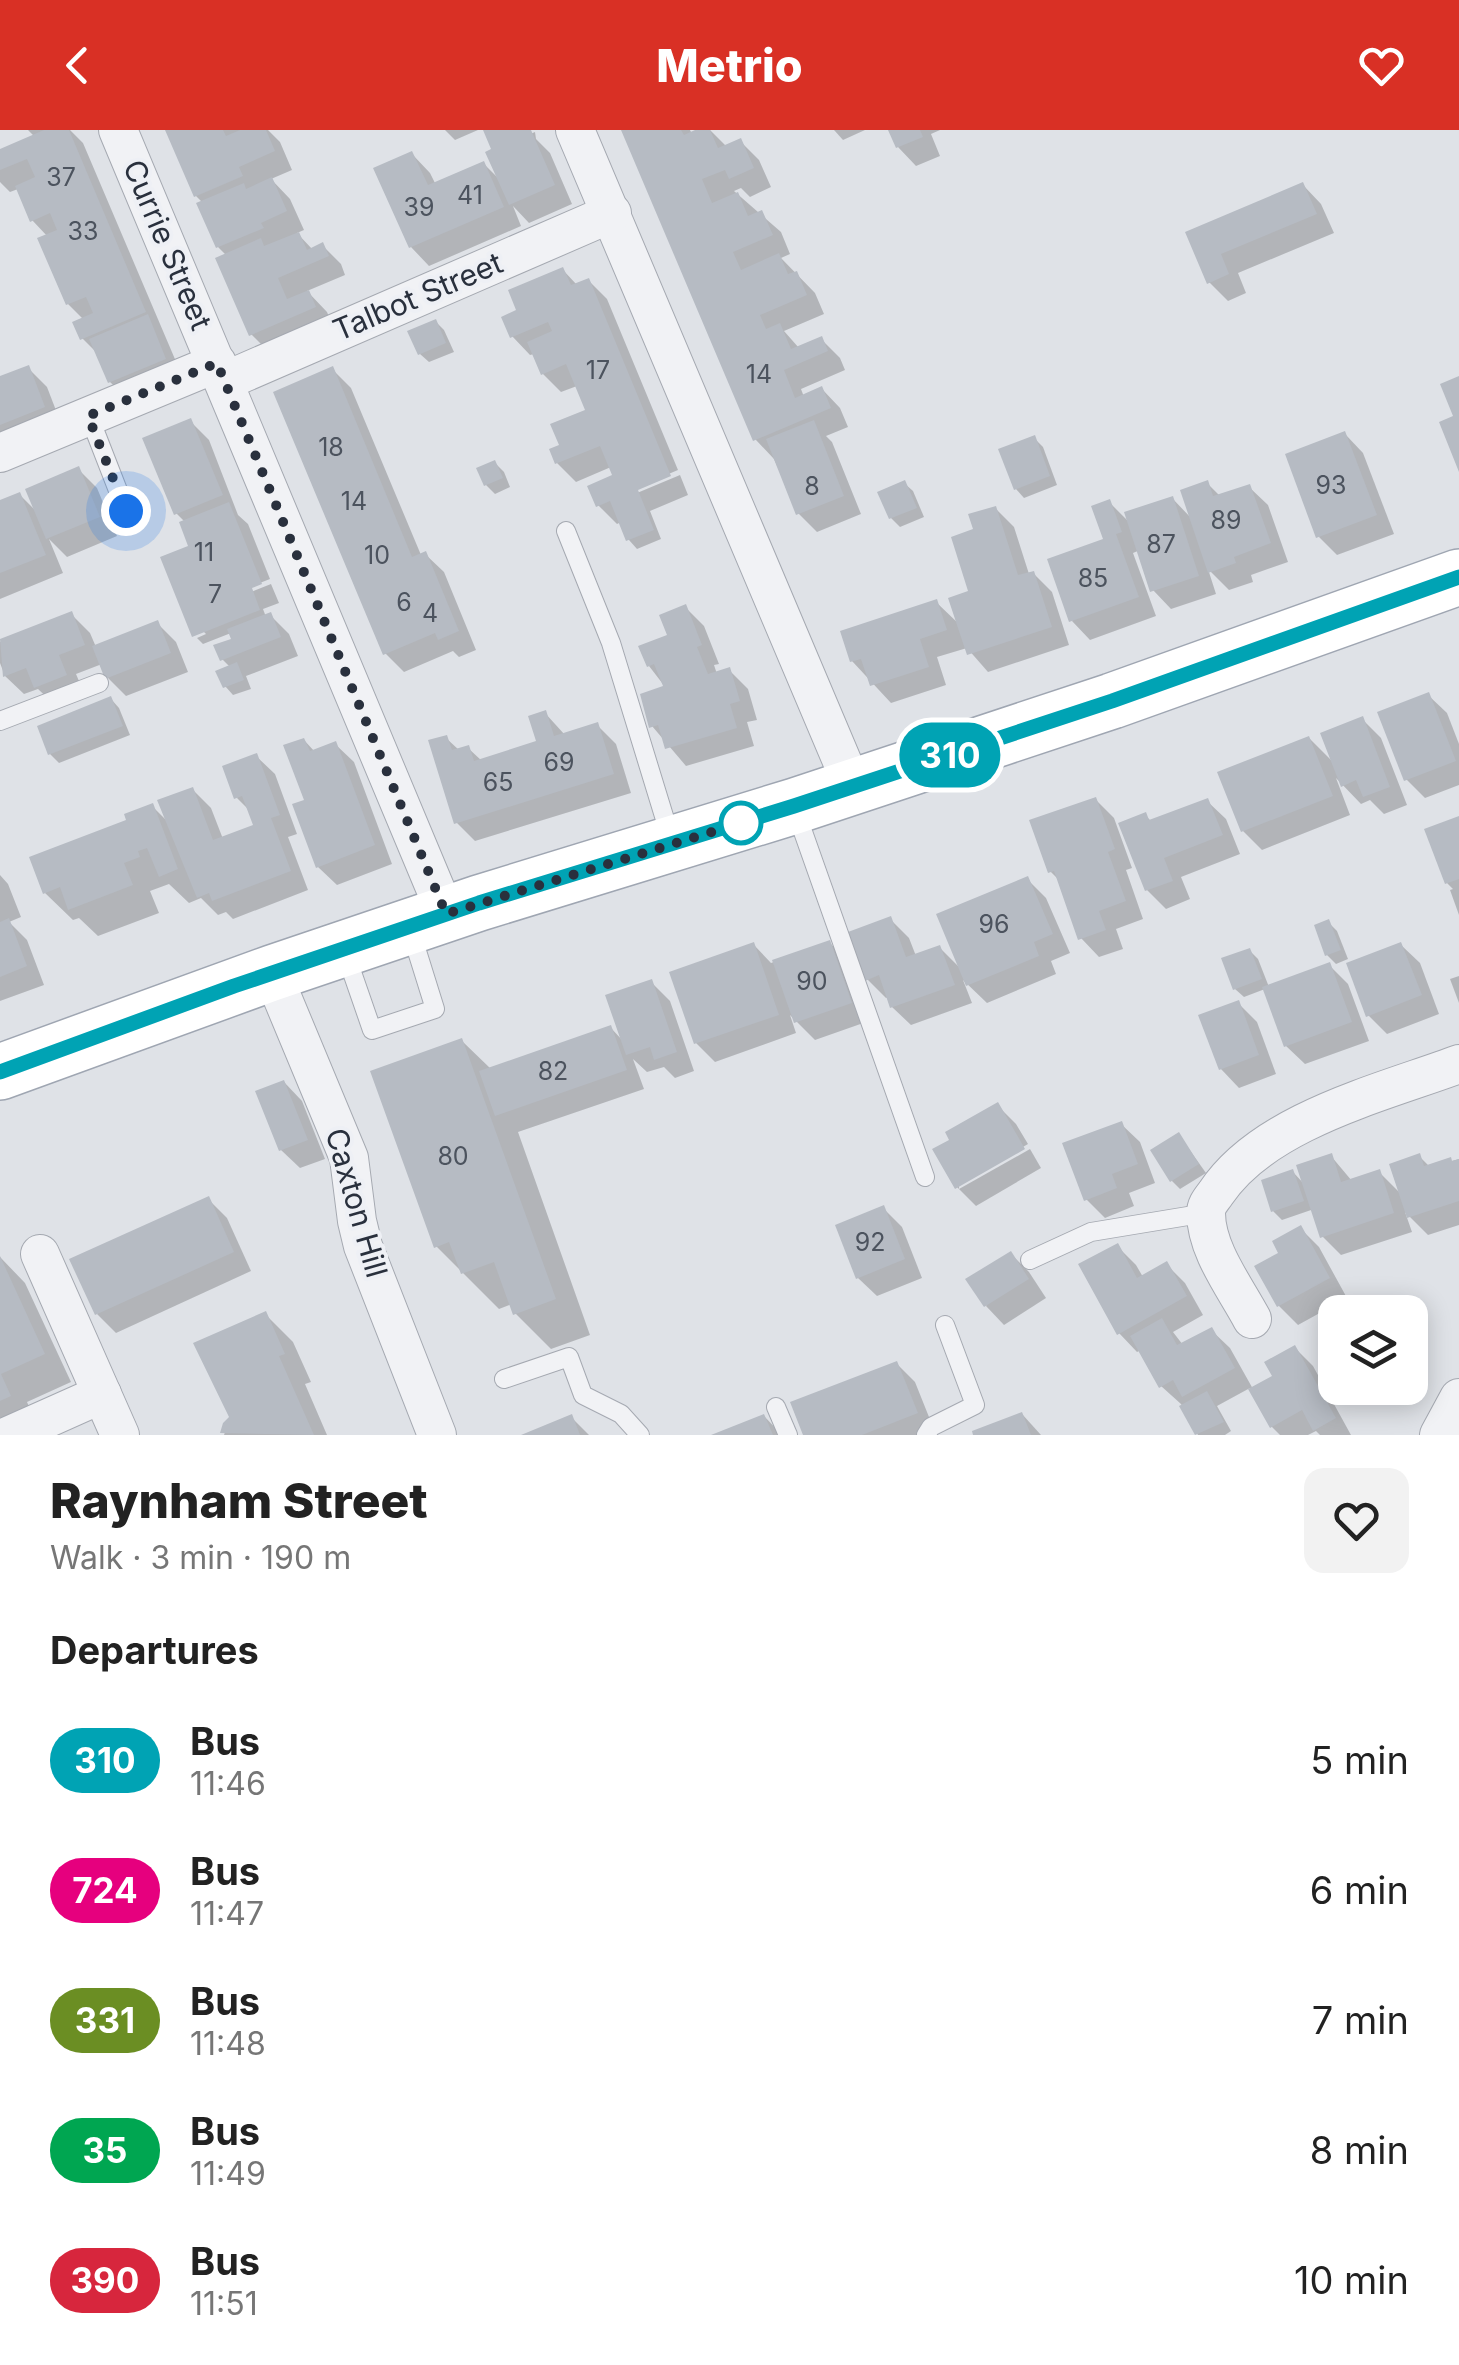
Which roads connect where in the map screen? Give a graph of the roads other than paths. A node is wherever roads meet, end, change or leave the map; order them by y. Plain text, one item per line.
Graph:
1 (118, 130) edge
2 (575, 130) edge
3 (612, 213) junction
4 (221, 372) junction
5 (88, 416) junction
6 (0, 452) edge
7 (126, 511) dead end
8 (566, 531) dead end
9 (1456, 585) edge
10 (99, 682) dead end
11 (0, 720) edge
12 (853, 787) junction
13 (794, 806) junction
14 (672, 844) junction
15 (428, 921) junction
16 (343, 949) junction
17 (272, 973) junction
18 (1459, 1064) edge
19 (0, 1072) edge
20 (925, 1177) dead end
21 (1206, 1214) junction
22 (40, 1254) dead end
23 (1030, 1260) dead end
24 (1252, 1319) dead end
25 (944, 1326) dead end
26 (504, 1379) dead end
27 (102, 1394) junction
28 (1459, 1398) edge
29 (776, 1407) dead end
30 (10, 1435) edge
31 (120, 1435) edge
32 (438, 1435) edge
33 (640, 1435) edge
34 (788, 1435) edge
35 (926, 1435) edge
36 (1440, 1435) edge

1 - 4 street, Currie Street
2 - 3 street
3 - 4 street, Talbot Street
3 - 12 street
4 - 5 street, Talbot Street
4 - 15 street, Currie Street
5 - 6 street, Talbot Street
5 - 7 lane
8 - 14 lane
9 - 12 main road
10 - 11 lane
12 - 13 main road
13 - 14 main road
13 - 20 lane
14 - 15 main road
15 - 16 main road
15 - 16 lane
16 - 17 main road
17 - 19 main road
17 - 32 street, Caxton Hill
18 - 21 street
21 - 23 lane
21 - 24 street
22 - 27 street
25 - 35 lane
26 - 33 lane
27 - 30 street
27 - 31 street
28 - 36 street
29 - 34 lane

